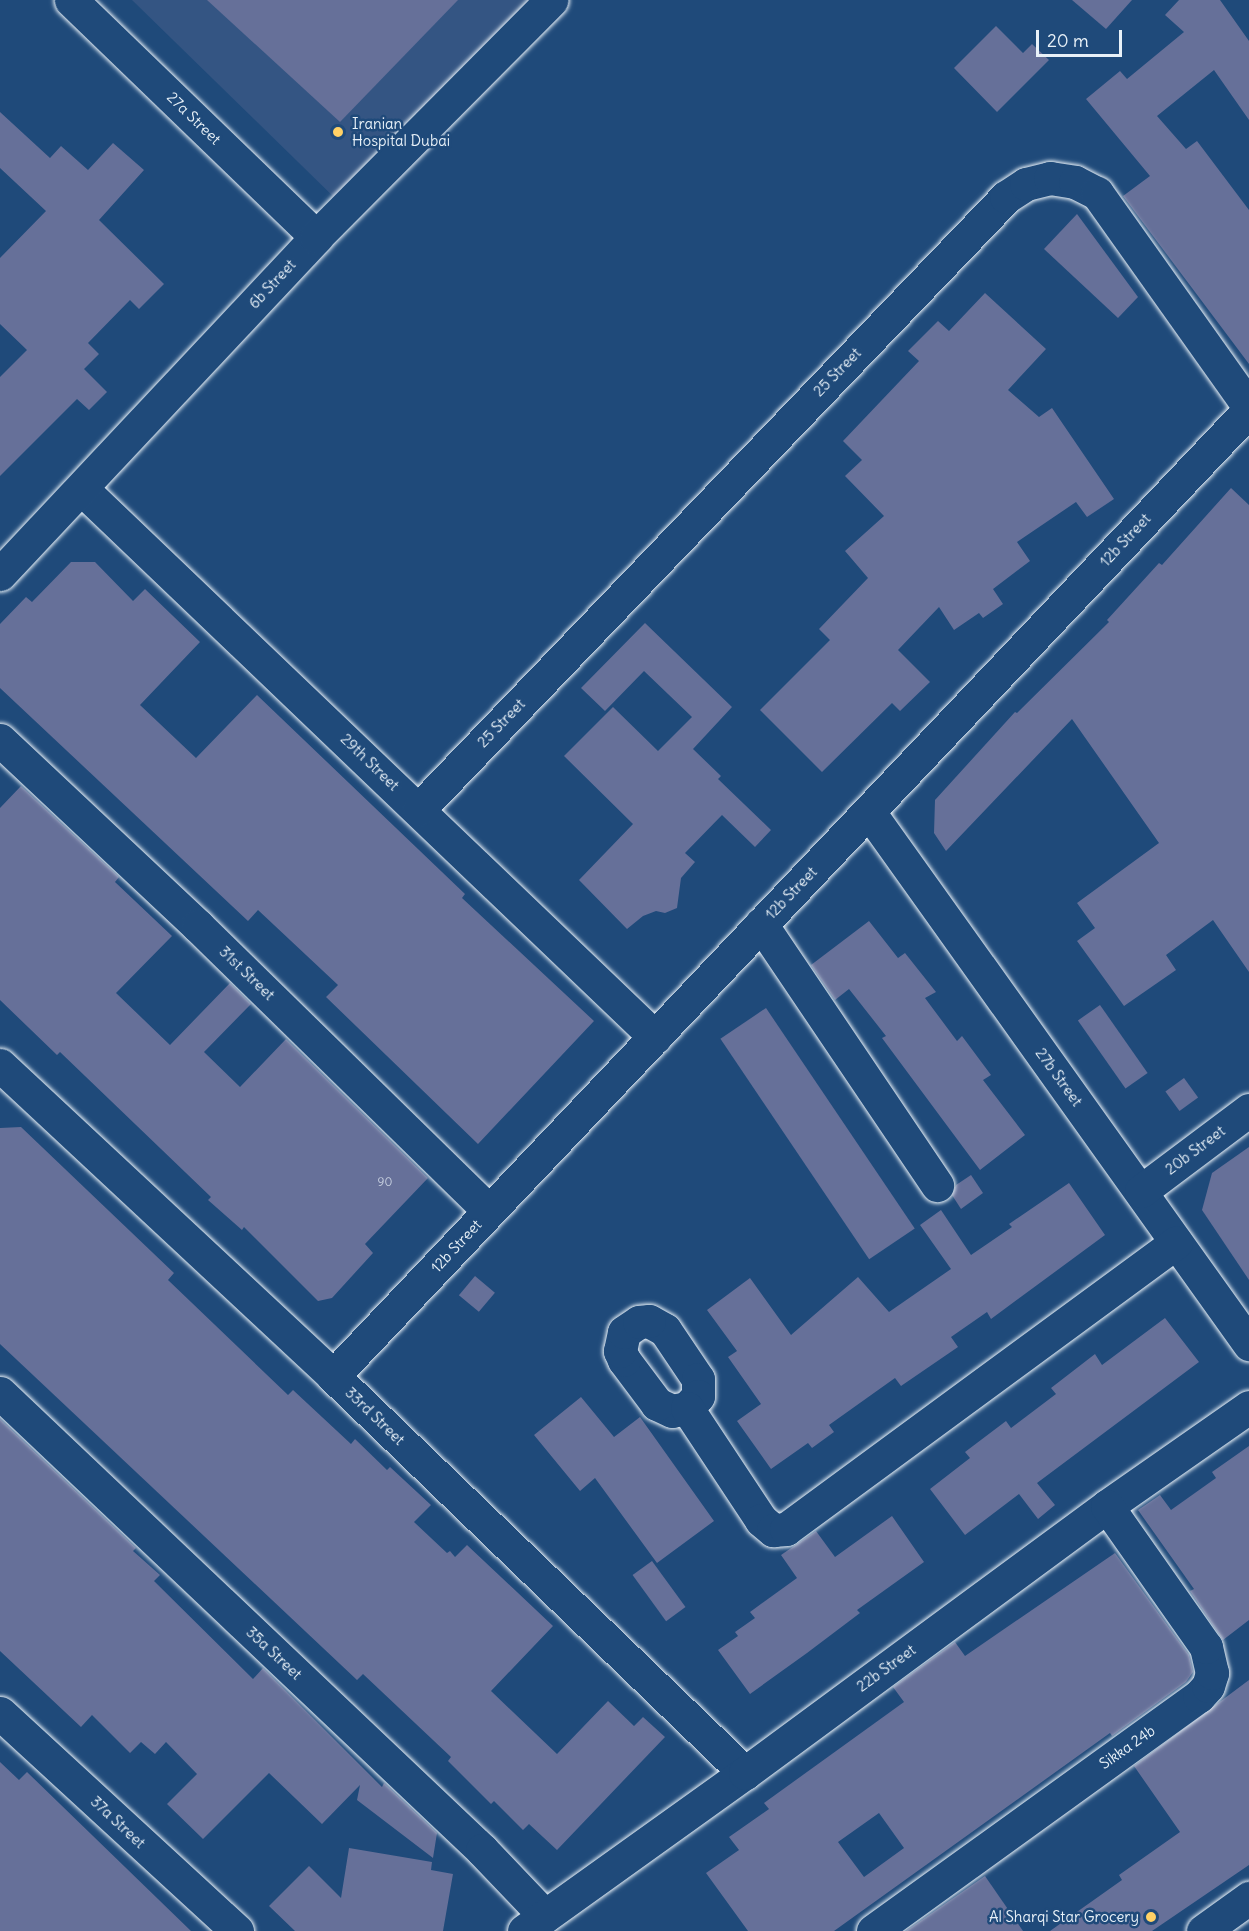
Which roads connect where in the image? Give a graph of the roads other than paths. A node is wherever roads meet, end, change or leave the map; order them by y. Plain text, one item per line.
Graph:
1 (71, 0) edge
2 (551, 0) edge
3 (316, 237) junction
4 (1249, 408) edge
5 (82, 489) junction
6 (0, 574) edge
7 (0, 740) edge
8 (419, 809) junction
9 (869, 812) junction
10 (761, 924) junction
11 (655, 1037) junction
12 (0, 1065) edge
13 (1249, 1110) edge
14 (937, 1185) dead end
15 (1141, 1191) junction
16 (489, 1212) junction
17 (1176, 1243) junction
18 (1249, 1344) edge
19 (333, 1376) junction
20 (0, 1393) edge
21 (1249, 1407) edge
22 (687, 1408) dead end
23 (1107, 1506) junction
24 (0, 1713) edge
25 (745, 1773) junction
26 (1249, 1898) edge
27 (534, 1923) edge
28 (237, 1931) edge
29 (873, 1931) edge
30 (1203, 1931) edge

1 - 3 street, 27a Street
2 - 3 street, 6b Street
3 - 5 street, 6b Street
4 - 8 street, 25 Street
4 - 9 street, 12b Street
5 - 6 street, 6b Street
5 - 8 street, 29th Street
7 - 16 street, 31st Street
8 - 11 street, 29th Street
9 - 10 street, 12b Street
9 - 15 street, 27b Street
10 - 11 street, 12b Street
10 - 14 street
11 - 16 street, 12b Street
12 - 19 street, 33rd Street
13 - 15 street, 20b Street
15 - 17 street, 27b Street
16 - 19 street, 12b Street
17 - 18 street, 27b Street
17 - 22 street
19 - 25 street, 33rd Street
20 - 27 street, 35a Street
21 - 23 street, 22b Street
23 - 25 street, 22b Street
23 - 29 street, Sikka 24b
24 - 28 street, 37a Street
25 - 27 street, 22b Street
26 - 30 street

